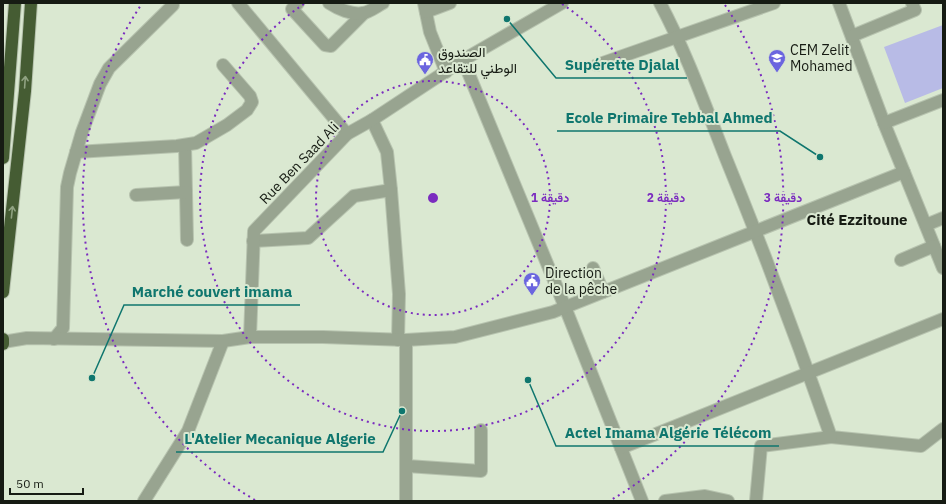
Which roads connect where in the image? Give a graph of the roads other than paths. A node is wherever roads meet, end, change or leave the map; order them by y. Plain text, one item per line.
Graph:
1 (15, 3) edge
2 (31, 3) edge
3 (238, 3) edge
4 (298, 3) edge
5 (329, 3) edge
6 (384, 3) edge
7 (450, 3) edge
8 (562, 3) edge
9 (660, 3) edge
10 (774, 3) edge
11 (839, 3) edge
12 (912, 3) edge
13 (173, 5) dead end
14 (425, 8) edge
15 (364, 13) junction
16 (677, 36) junction
17 (852, 36) junction
18 (463, 60) junction
19 (223, 64) dead end
20 (597, 65) dead end
21 (446, 72) junction
22 (943, 100) edge
23 (372, 120) junction
24 (884, 123) junction
25 (346, 134) junction
26 (185, 145) junction
27 (76, 152) junction
28 (3, 158) edge
29 (904, 172) junction
30 (391, 190) junction
31 (186, 192) junction
32 (136, 195) dead end
33 (943, 218) edge
34 (926, 225) junction
35 (755, 231) junction
36 (187, 240) dead end
37 (253, 241) junction
38 (934, 246) junction
39 (901, 260) dead end
40 (593, 268) dead end
41 (943, 268) edge
42 (3, 292) edge
43 (603, 292) junction
44 (565, 307) junction
45 (943, 318) edge
46 (250, 337) junction
47 (54, 339) junction
48 (402, 340) junction
49 (223, 341) junction
50 (3, 342) edge
51 (808, 373) junction
52 (943, 429) edge
53 (481, 430) dead end
54 (831, 437) junction
55 (621, 448) junction
56 (407, 466) junction
57 (721, 500) edge
58 (144, 501) edge
59 (406, 501) edge
60 (642, 501) edge
61 (665, 501) edge
62 (756, 501) edge

1 - 28 highway
42 -> 2 highway
3 - 25 street
4 - 15 street
5 - 15 street
6 - 15 street
7 - 14 street
8 - 18 street, Rue Ben Saad Ali
9 - 16 street
10 - 16 street
11 - 17 street
12 - 17 street
13 - 27 street
14 - 21 street
16 - 20 street
16 - 35 street
17 - 24 street
18 - 21 street, Rue Ben Saad Ali
18 - 44 street
19 - 26 street
21 - 23 street, Rue Ben Saad Ali
22 - 24 street
23 - 25 street, Rue Ben Saad Ali
23 - 30 street
24 - 29 street
25 - 37 street, Rue Ben Saad Ali
26 - 27 street
26 - 31 street
27 - 47 street
29 - 34 street
29 - 35 street
30 - 37 street
30 - 48 street
31 - 32 street
31 - 36 street
33 - 34 street
34 - 38 street
35 - 43 street
35 - 51 street
37 - 46 street, Rue Ben Saad Ali
38 - 39 street
38 - 41 street
40 - 43 street
43 - 44 street
44 - 48 street
44 - 55 street
45 - 51 street
46 - 48 street
46 - 49 street
47 - 49 street
47 - 50 street
48 - 56 street
49 - 58 street
51 - 54 street
51 - 55 street
52 - 54 street
53 - 56 street
54 - 62 street
55 - 60 street
56 - 59 street
57 - 61 street

